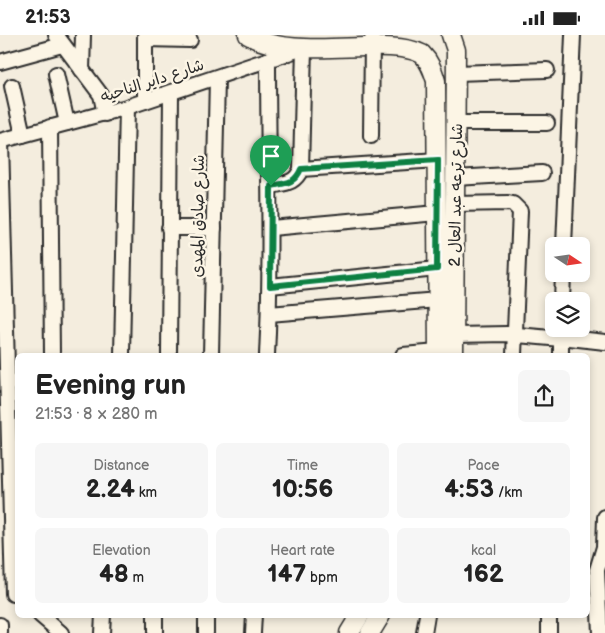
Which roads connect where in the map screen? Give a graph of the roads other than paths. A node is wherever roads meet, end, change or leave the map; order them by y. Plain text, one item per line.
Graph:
1 (82, 35) edge
2 (248, 35) edge
3 (451, 35) edge
4 (573, 35) edge
5 (145, 37) edge
6 (372, 39) junction
7 (59, 40) edge
8 (190, 40) dead end
9 (309, 45) junction
10 (268, 60) junction
11 (0, 62) edge
12 (82, 70) junction
13 (547, 70) dead end
14 (456, 73) junction
15 (56, 74) dead end
16 (217, 78) junction
17 (12, 86) dead end
18 (171, 93) junction
19 (145, 101) junction
20 (127, 107) junction
21 (106, 114) junction
22 (68, 123) junction
23 (455, 123) junction
24 (547, 123) dead end
25 (50, 127) junction
26 (23, 135) junction
27 (371, 135) dead end
28 (0, 141) edge
29 (438, 160) junction
30 (301, 169) junction
31 (542, 173) dead end
32 (455, 178) junction
33 (271, 186) junction
34 (454, 204) junction
35 (437, 213) junction
36 (169, 228) junction
37 (214, 228) junction
38 (270, 228) junction
39 (564, 237) edge
40 (437, 269) junction
41 (270, 286) junction
42 (438, 300) junction
43 (269, 314) junction
44 (515, 334) junction
45 (454, 335) junction
46 (545, 335) edge
47 (561, 337) edge
48 (574, 337) edge
49 (605, 342) edge
50 (52, 353) edge
51 (122, 353) edge
52 (169, 353) edge
53 (211, 353) edge
54 (267, 353) edge
55 (443, 353) edge
56 (444, 353) edge
57 (514, 353) edge
58 (560, 353) edge
59 (605, 517) edge
60 (602, 560) edge
61 (15, 568) edge
62 (0, 586) edge
63 (15, 595) edge
64 (44, 618) edge
65 (103, 618) edge
66 (155, 618) edge
67 (206, 618) edge
68 (254, 618) edge
69 (358, 618) edge
70 (378, 618) edge
71 (426, 618) edge
72 (549, 618) edge
73 (0, 625) edge
74 (0, 633) edge
75 (61, 633) edge
76 (102, 633) edge
77 (155, 633) edge
78 (206, 633) edge
79 (253, 633) edge
80 (349, 633) edge
81 (370, 633) edge
82 (424, 633) edge
83 (549, 633) edge
84 (600, 633) edge

1 - 12 street
2 - 9 street
3 - 14 street, شارع ترعه عبد العال 2
4 - 39 street
5 - 8 street
5 - 19 street
6 - 9 street
6 - 27 street
6 - 29 street, شارع ترعه عبد العال 2
7 - 11 street
7 - 12 street
9 - 10 street, شارع داير الناحيه
9 - 30 street
10 - 16 street, شارع داير الناحيه
10 - 33 street
12 - 21 street
13 - 14 street
14 - 23 street, شارع ترعه عبد العال 2
15 - 22 street
16 - 18 street, شارع داير الناحيه
16 - 37 street, شارع صادق المهدى
17 - 26 street
18 - 19 street, شارع داير الناحيه
18 - 36 street
19 - 20 street, شارع داير الناحيه
20 - 21 street, شارع داير الناحيه
20 - 51 street
21 - 22 street, شارع داير الناحيه
22 - 25 street, شارع داير الناحيه
23 - 24 street
23 - 32 street, شارع ترعه عبد العال 2
25 - 26 street, شارع داير الناحيه
25 - 50 street
26 - 28 street, شارع داير الناحيه
28 - 61 street
29 - 30 street
29 - 35 street, شارع ترعه عبد العال 2
30 - 33 street
31 - 32 street
32 - 34 street, شارع ترعه عبد العال 2
33 - 38 street
34 - 44 street
34 - 45 street, شارع ترعه عبد العال 2
35 - 38 street
35 - 40 street, شارع ترعه عبد العال 2
36 - 37 street
36 - 52 street
37 - 53 street, شارع صادق المهدى
38 - 41 street
40 - 41 street
40 - 42 street, شارع ترعه عبد العال 2
41 - 43 street
42 - 43 street
42 - 55 street, شارع ترعه عبد العال 2
43 - 54 street
44 - 45 street
44 - 46 street
44 - 57 street
45 - 56 street, شارع ترعه عبد العال 2
47 - 58 street
48 - 49 street
59 - 60 street
60 - 84 street
62 - 63 street
64 - 75 street
65 - 76 street
66 - 77 street
67 - 78 street
68 - 79 street
69 - 80 street
70 - 81 street
71 - 82 street
72 - 83 street
73 - 74 street

